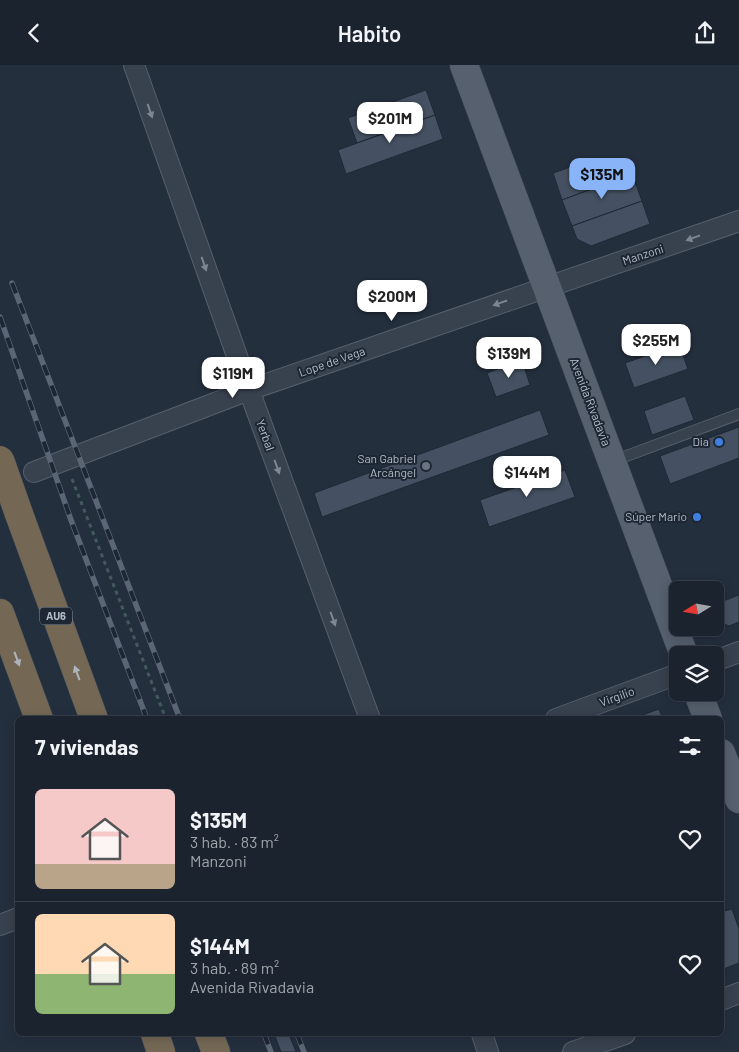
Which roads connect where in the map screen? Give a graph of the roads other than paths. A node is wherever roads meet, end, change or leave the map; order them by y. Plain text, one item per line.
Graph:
1 (134, 65) edge
2 (464, 65) edge
3 (739, 221) edge
4 (546, 287) junction
5 (249, 391) junction
6 (739, 413) edge
7 (0, 460) edge
8 (612, 461) junction
9 (34, 471) dead end
10 (0, 613) edge
11 (681, 646) edge
12 (739, 652) edge
13 (724, 658) edge
14 (669, 677) edge
15 (701, 701) edge
16 (38, 716) edge
17 (93, 716) edge
18 (369, 716) edge
19 (564, 716) edge
20 (707, 716) edge
21 (724, 761) edge
22 (739, 799) edge
23 (15, 919) edge
24 (0, 925) edge
25 (739, 993) edge
26 (724, 999) edge
27 (156, 1036) edge
28 (210, 1036) edge
29 (483, 1036) edge
30 (619, 1036) edge
31 (161, 1052) edge
32 (216, 1052) edge
33 (488, 1052) edge
34 (573, 1052) edge

1 -> 5 street, Yerbal
2 - 4 main road, Avenida Rivadavia
3 -> 4 street, Manzoni
4 -> 5 street, Lope de Vega
4 - 8 main road, Avenida Rivadavia
5 - 9 street, Lope de Vega
5 -> 18 street, Yerbal
6 - 8 lane
17 -> 7 highway, AU6, bridge
8 - 11 main road, Avenida Rivadavia
10 -> 16 highway
12 - 13 street
14 - 19 street, Virgilio
15 - 20 main road
21 - 22 main road
23 - 24 street
25 - 26 street
27 - 31 highway
28 - 32 highway
29 - 33 street
30 - 34 street

